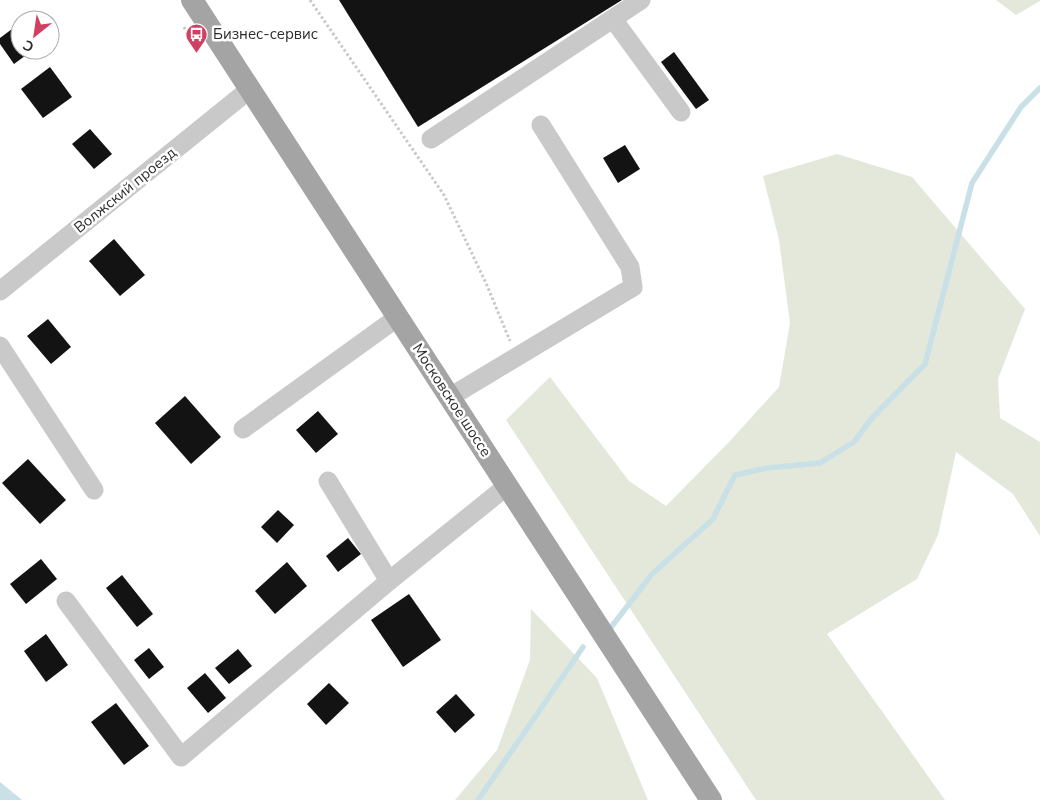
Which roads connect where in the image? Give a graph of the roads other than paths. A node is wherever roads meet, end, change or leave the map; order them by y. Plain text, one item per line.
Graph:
1 (192, 0) edge
2 (641, 0) edge
3 (613, 19) junction
4 (250, 89) junction
5 (680, 112) dead end
6 (541, 126) dead end
7 (431, 139) dead end
8 (0, 291) edge
9 (398, 317) junction
10 (0, 346) edge
11 (450, 397) junction
12 (243, 429) dead end
13 (328, 481) dead end
14 (507, 486) junction
15 (94, 490) dead end
16 (389, 581) junction
17 (66, 600) dead end
18 (711, 800) edge

1 - 4 main road, Московское шоссе
2 - 3 street
3 - 5 street
3 - 7 street
4 - 8 street, Волжский проезд
4 - 9 main road, Московское шоссе
6 - 11 street
9 - 11 main road, Московское шоссе
9 - 12 street
10 - 15 street
11 - 14 main road, Московское шоссе
13 - 16 street
14 - 16 street
14 - 18 main road, Московское шоссе
16 - 17 street

